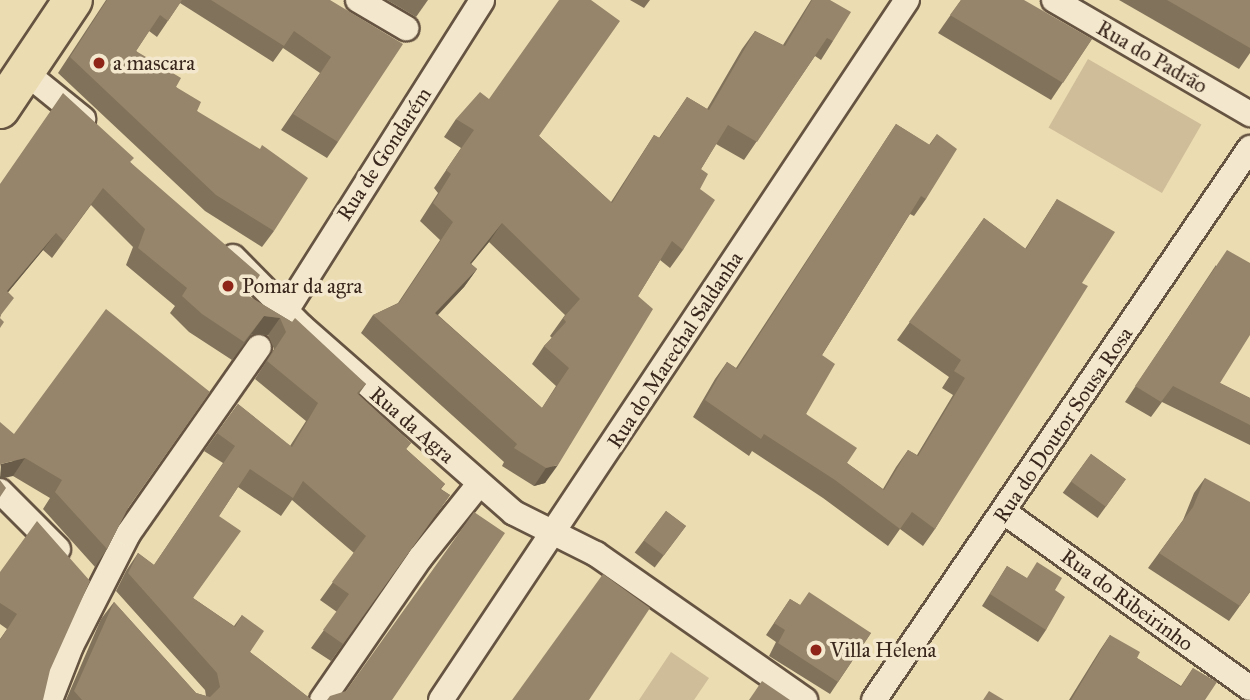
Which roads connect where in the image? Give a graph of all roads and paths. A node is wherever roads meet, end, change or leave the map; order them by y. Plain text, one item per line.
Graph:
1 (73, 0) edge
2 (358, 0) edge
3 (482, 0) edge
4 (907, 0) edge
5 (1054, 0) edge
6 (406, 28) dead end
7 (26, 72) junction
8 (0, 109) edge
9 (1250, 114) edge
10 (102, 136) edge
11 (1250, 148) edge
12 (215, 240) edge
13 (287, 309) junction
14 (259, 347) dead end
15 (479, 484) junction
16 (0, 491) edge
17 (1004, 512) junction
18 (553, 535) junction
19 (98, 594) junction
20 (116, 613) edge
21 (1250, 688) edge
22 (50, 700) edge
23 (322, 700) edge
24 (441, 700) edge
25 (805, 700) edge
26 (874, 700) edge

1 - 7 main road
2 - 6 street
3 - 13 street, Rua de Gondarém
4 - 18 street, Rua do Marechal Saldanha
5 - 9 street, Rua do Padrão
7 - 8 main road
7 - 10 street
11 - 17 street, Rua do Doutor Sousa Rosa
12 - 13 street, Rua da Agra
13 - 15 street, Rua da Agra
14 - 19 street
15 - 18 street, Rua da Agra
15 - 23 street
16 - 19 street
17 - 21 street, Rua do Ribeirinho
17 - 26 street, Rua do Doutor Sousa Rosa
18 - 24 street, Rua do Marechal Saldanha
18 - 25 street, Rua da Agra
19 - 20 street
19 - 22 street

